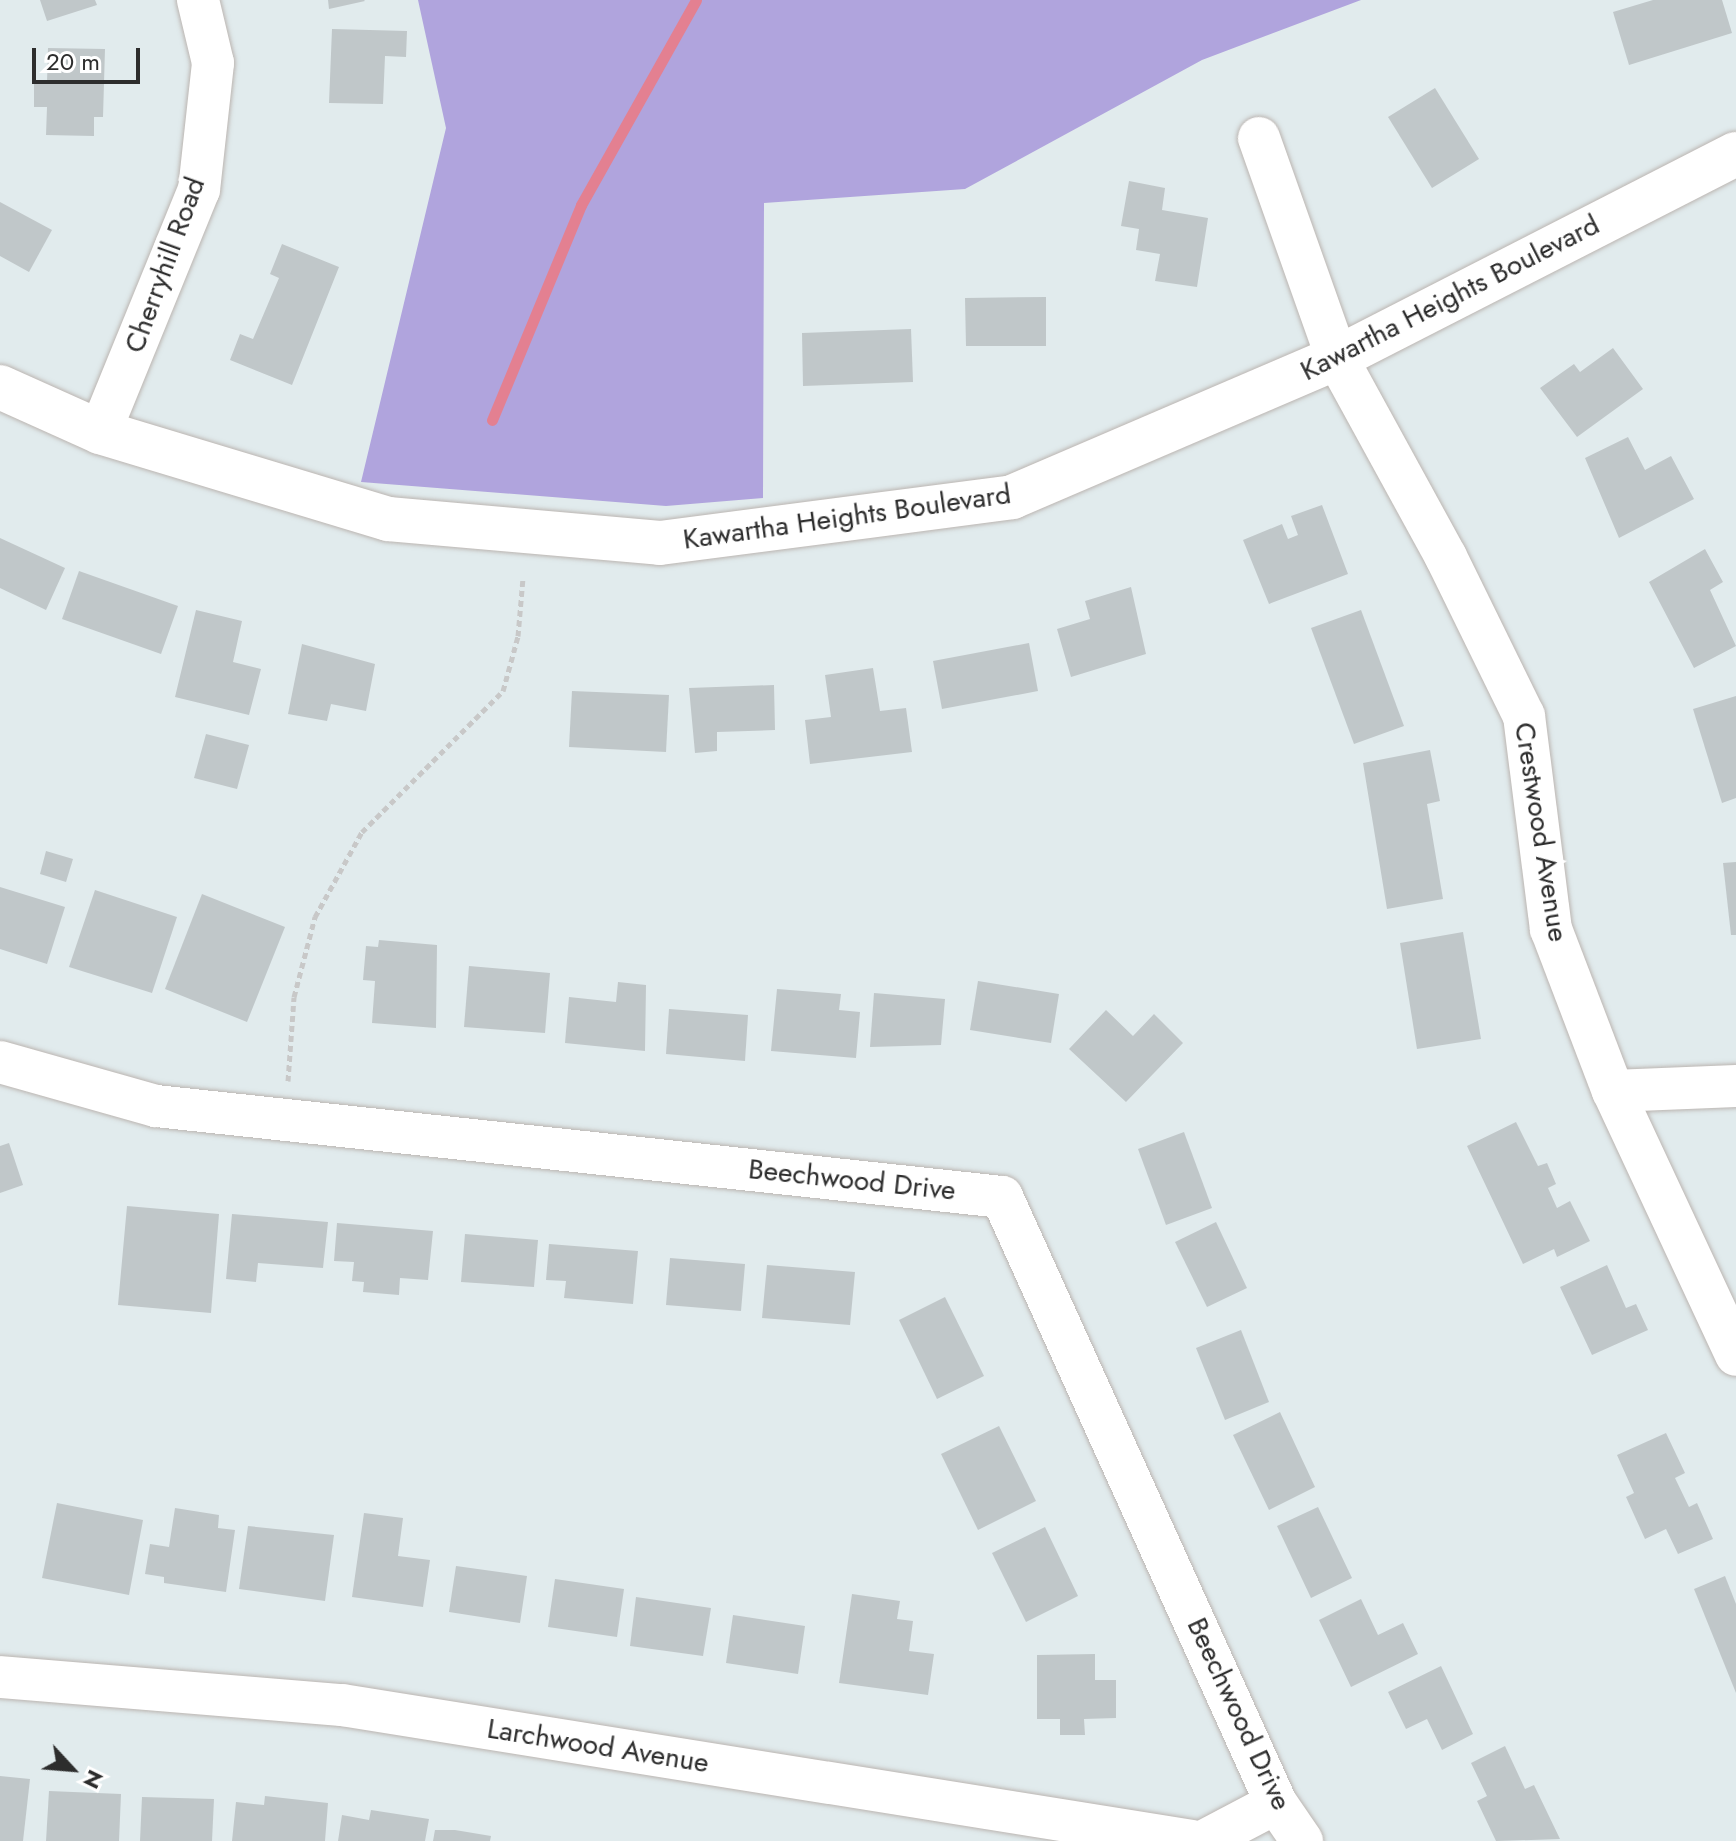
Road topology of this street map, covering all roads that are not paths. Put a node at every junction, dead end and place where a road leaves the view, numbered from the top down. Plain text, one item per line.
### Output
1 (198, 0) edge
2 (1259, 138) dead end
3 (1736, 154) edge
4 (1337, 358) junction
5 (0, 387) edge
6 (100, 432) junction
7 (0, 1062) edge
8 (1736, 1086) edge
9 (1613, 1091) junction
10 (1736, 1355) edge
11 (0, 1677) edge
12 (1276, 1803) junction
13 (1192, 1841) edge
14 (1204, 1841) edge
15 (1302, 1841) edge

1 - 6 street, Cherryhill Road
2 - 4 street, Crestwood Avenue
3 - 4 street, Kawartha Heights Boulevard
4 - 6 street, Kawartha Heights Boulevard
4 - 9 street, Crestwood Avenue
5 - 6 street, Kawartha Heights Boulevard
7 - 12 street, Beechwood Drive
8 - 9 street
9 - 10 street, Crestwood Avenue
11 - 13 street, Larchwood Avenue
12 - 14 street
12 - 15 street, Beechwood Drive

